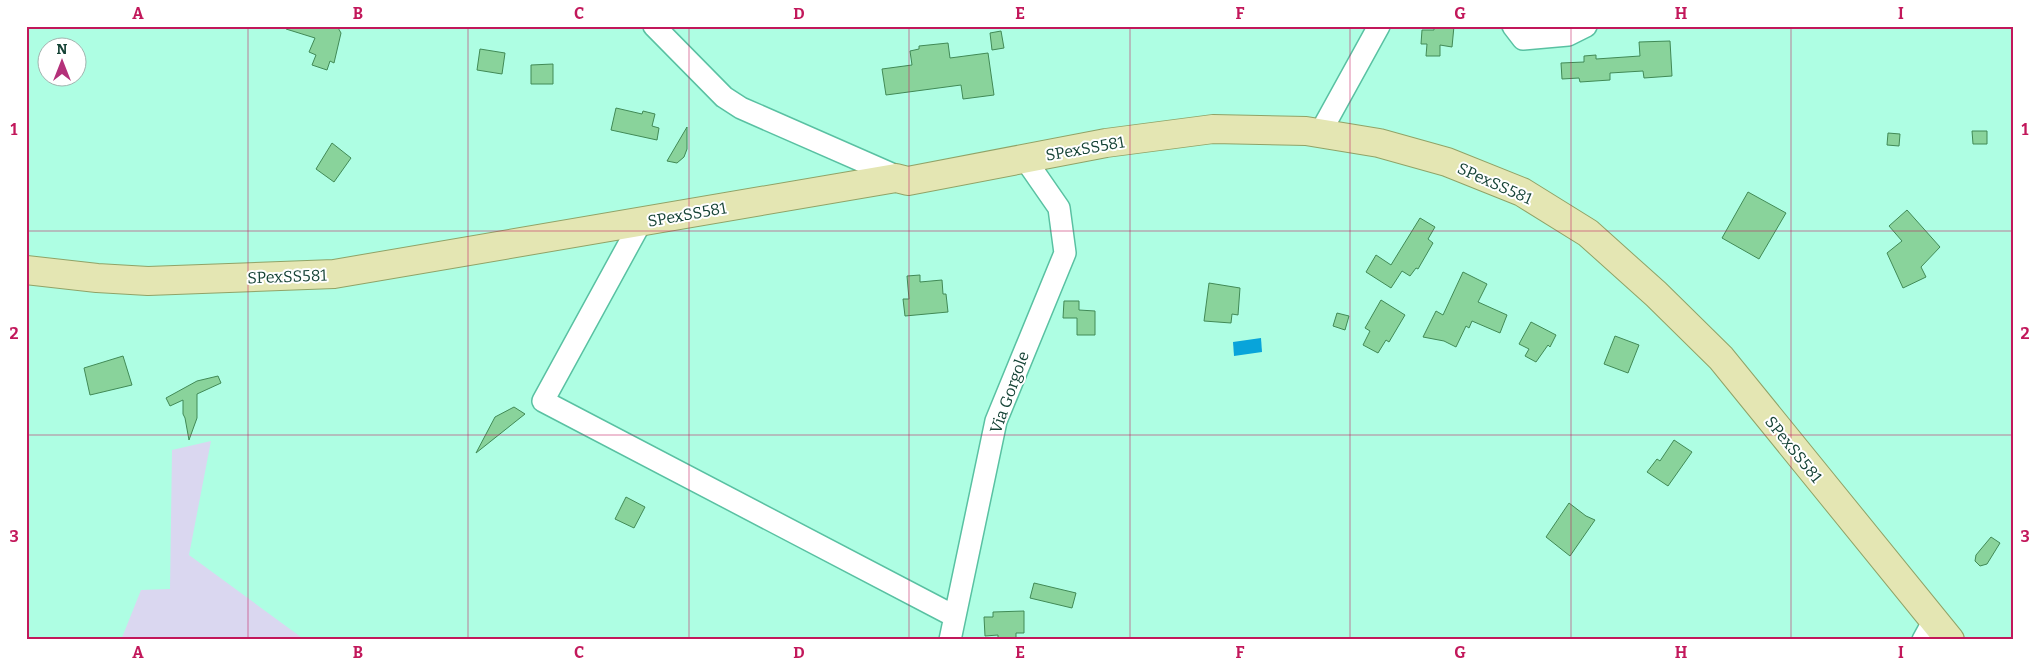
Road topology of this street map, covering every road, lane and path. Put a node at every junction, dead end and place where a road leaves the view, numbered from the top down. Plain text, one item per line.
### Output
1 (654, 26) edge
2 (1380, 26) edge
3 (1513, 26) edge
4 (1586, 26) edge
5 (1320, 133) junction
6 (1025, 159) junction
7 (908, 181) junction
8 (641, 222) junction
9 (26, 270) edge
10 (954, 616) junction
11 (1935, 633) edge
12 (950, 640) edge

1 - 7 street
2 - 5 street
3 - 4 street
5 - 6 main road, SPexSS581
5 - 11 main road, SPexSS581
6 - 7 main road, SPexSS581
6 - 10 street, Via Gorgole
7 - 8 main road, SPexSS581
8 - 9 main road, SPexSS581
8 - 10 street
10 - 12 street, Via Gorgole

